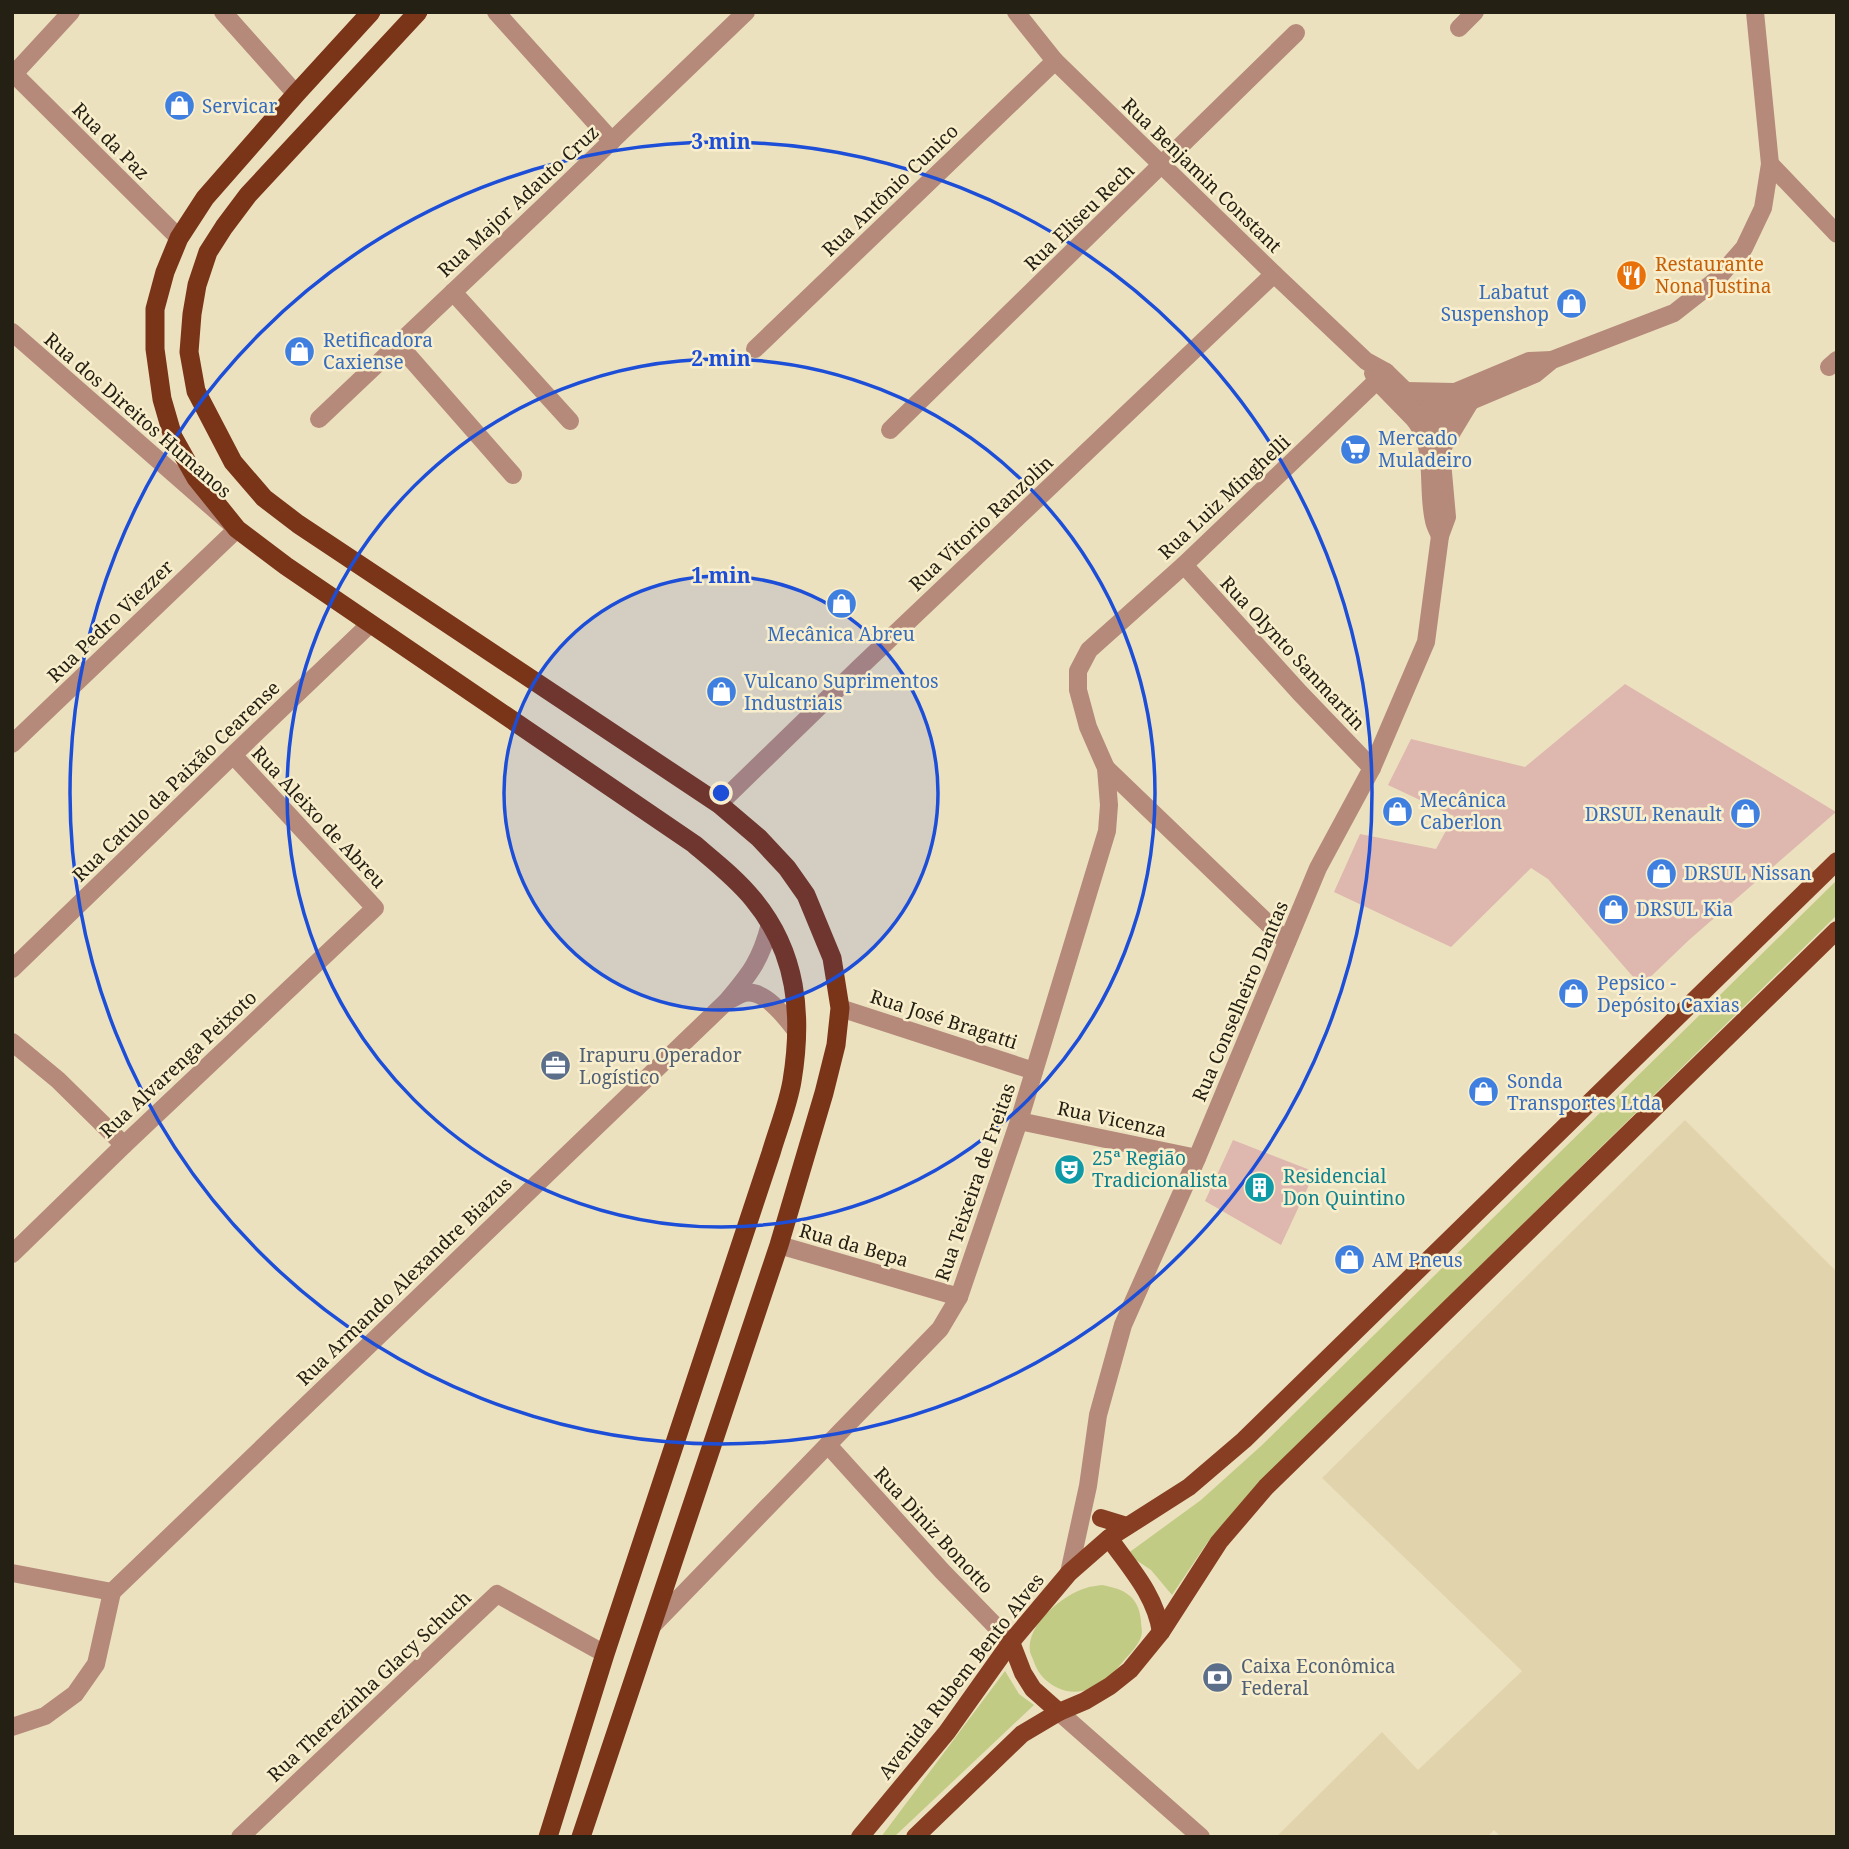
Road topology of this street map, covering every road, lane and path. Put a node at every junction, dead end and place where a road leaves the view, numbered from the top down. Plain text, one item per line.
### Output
1 (71, 12) edge
2 (223, 12) edge
3 (371, 12) edge
4 (418, 12) edge
5 (496, 12) edge
6 (746, 12) edge
7 (1016, 12) edge
8 (1475, 12) edge
9 (1755, 12) edge
10 (1459, 28) dead end
11 (1296, 33) dead end
12 (1055, 61) junction
13 (13, 75) edge
14 (296, 94) junction
15 (612, 141) junction
16 (1770, 164) junction
17 (1162, 165) junction
18 (1837, 234) edge
19 (179, 238) junction
20 (1274, 274) junction
21 (453, 292) junction
22 (12, 332) edge
23 (398, 344) junction
24 (755, 349) dead end
25 (1382, 376) junction
26 (1406, 391) junction
27 (1463, 397) junction
28 (319, 419) dead end
29 (570, 421) dead end
30 (1424, 421) junction
31 (890, 430) dead end
32 (1441, 450) junction
33 (513, 475) dead end
34 (237, 529) junction
35 (1440, 536) junction
36 (1184, 565) junction
37 (370, 624) junction
38 (1089, 650) joint
39 (12, 744) edge
40 (233, 755) junction
41 (1106, 768) junction
42 (1372, 768) junction
43 (719, 804) junction
44 (1837, 861) edge
45 (375, 908) joint
46 (770, 924) junction
47 (1837, 930) edge
48 (1287, 942) junction
49 (12, 969) edge
50 (726, 1002) junction
51 (840, 1008) junction
52 (797, 1032) junction
53 (12, 1042) edge
54 (1034, 1071) junction
55 (1019, 1121) junction
56 (124, 1145) junction
57 (1197, 1158) junction
58 (779, 1245) junction
59 (12, 1254) edge
60 (959, 1297) junction
61 (828, 1445) junction
62 (1088, 1486) junction
63 (1101, 1518) junction
64 (1127, 1526) junction
65 (1109, 1538) junction
66 (12, 1573) edge
67 (1069, 1573) junction
68 (112, 1592) junction
69 (653, 1625) junction
70 (1161, 1632) junction
71 (1011, 1642) junction
72 (605, 1654) junction
73 (1059, 1712) junction
74 (12, 1727) edge
75 (240, 1837) edge
76 (548, 1837) edge
77 (581, 1837) edge
78 (860, 1837) edge
79 (915, 1837) edge
80 (1201, 1837) edge

1 - 13 street
2 - 14 street
3 - 14 highway
4 - 43 highway
5 - 15 street
6 - 15 street, Rua Major Adauto Cruz
7 - 12 street, Rua Benjamin Constant
8 - 10 street
9 - 16 street
11 - 17 street, Rua Eliseu Rech
12 - 17 street, Rua Benjamin Constant
12 - 24 street, Rua Antônio Cunico
13 - 19 street, Rua da Paz
14 - 19 highway
15 - 21 street, Rua Major Adauto Cruz
16 - 18 street
16 - 27 street
17 - 20 street, Rua Benjamin Constant
17 - 31 street, Rua Eliseu Rech
19 - 34 highway
20 - 25 street, Rua Benjamin Constant
20 - 43 street, Rua Vitorio Ranzolin
21 - 23 street, Rua Major Adauto Cruz
21 - 29 street
22 - 34 street, Rua dos Direitos Humanos
23 - 28 street, Rua Major Adauto Cruz
23 - 33 street
25 - 26 street, Rua Benjamin Constant
25 - 30 street, Rua Benjamin Constant
25 - 36 street, Rua Luiz Minghelli
26 - 27 street
26 - 30 street, Rua Benjamin Constant
27 - 30 street
27 - 32 street
30 - 32 street, Rua Conselheiro Dantas
30 - 35 street, Rua Conselheiro Dantas
32 - 35 street, Rua Conselheiro Dantas
34 - 37 highway
34 - 39 street, Rua Pedro Viezzer
35 - 42 street, Rua Conselheiro Dantas
36 - 38 street, Rua Luiz Minghelli
36 - 42 street, Rua Olynto Sanmartin
37 - 40 street, Rua Catulo da Paixão Cearense
37 - 46 highway
38 - 41 street, Rua Teixeira de Freitas
40 - 45 street, Rua Aleixo de Abreu
40 - 49 street, Rua Catulo da Paixão Cearense
41 - 48 street
41 - 54 street, Rua Teixeira de Freitas
42 - 48 street, Rua Conselheiro Dantas
43 - 51 highway
44 - 64 main road, Avenida Rubem Bento Alves
45 - 56 street, Rua Alvarenga Peixoto
46 - 50 street, Rua Armando Alexandre Biazus
46 - 52 highway
47 - 70 main road
48 - 57 street, Rua Conselheiro Dantas
50 - 52 street
50 - 68 street, Rua Armando Alexandre Biazus
51 - 54 street, Rua José Bragatti
51 - 58 highway
52 - 72 highway
53 - 56 street
54 - 55 street, Rua Teixeira de Freitas
55 - 57 street, Rua Vicenza
55 - 60 street, Rua Teixeira de Freitas
56 - 59 street, Rua Alvarenga Peixoto
57 - 62 street, Rua Conselheiro Dantas
58 - 60 street, Rua da Bepa
58 - 69 highway
60 - 61 street, Rua Teixeira de Freitas
61 - 69 street, Rua Teixeira de Freitas
61 - 71 street, Rua Diniz Bonotto
62 - 63 street
62 - 67 street, Rua Conselheiro Dantas
63 - 64 main road
63 - 65 street
64 - 65 main road, Avenida Rubem Bento Alves
65 - 67 main road, Avenida Rubem Bento Alves
65 - 70 main road
66 - 68 street
67 - 71 main road, Avenida Rubem Bento Alves
68 - 74 street
69 - 77 highway
70 - 73 main road
71 - 73 main road
71 - 78 main road, Avenida Rubem Bento Alves
72 - 75 street, Rua Therezinha Glacy Schuch
72 - 76 highway
73 - 79 main road
73 - 80 street

